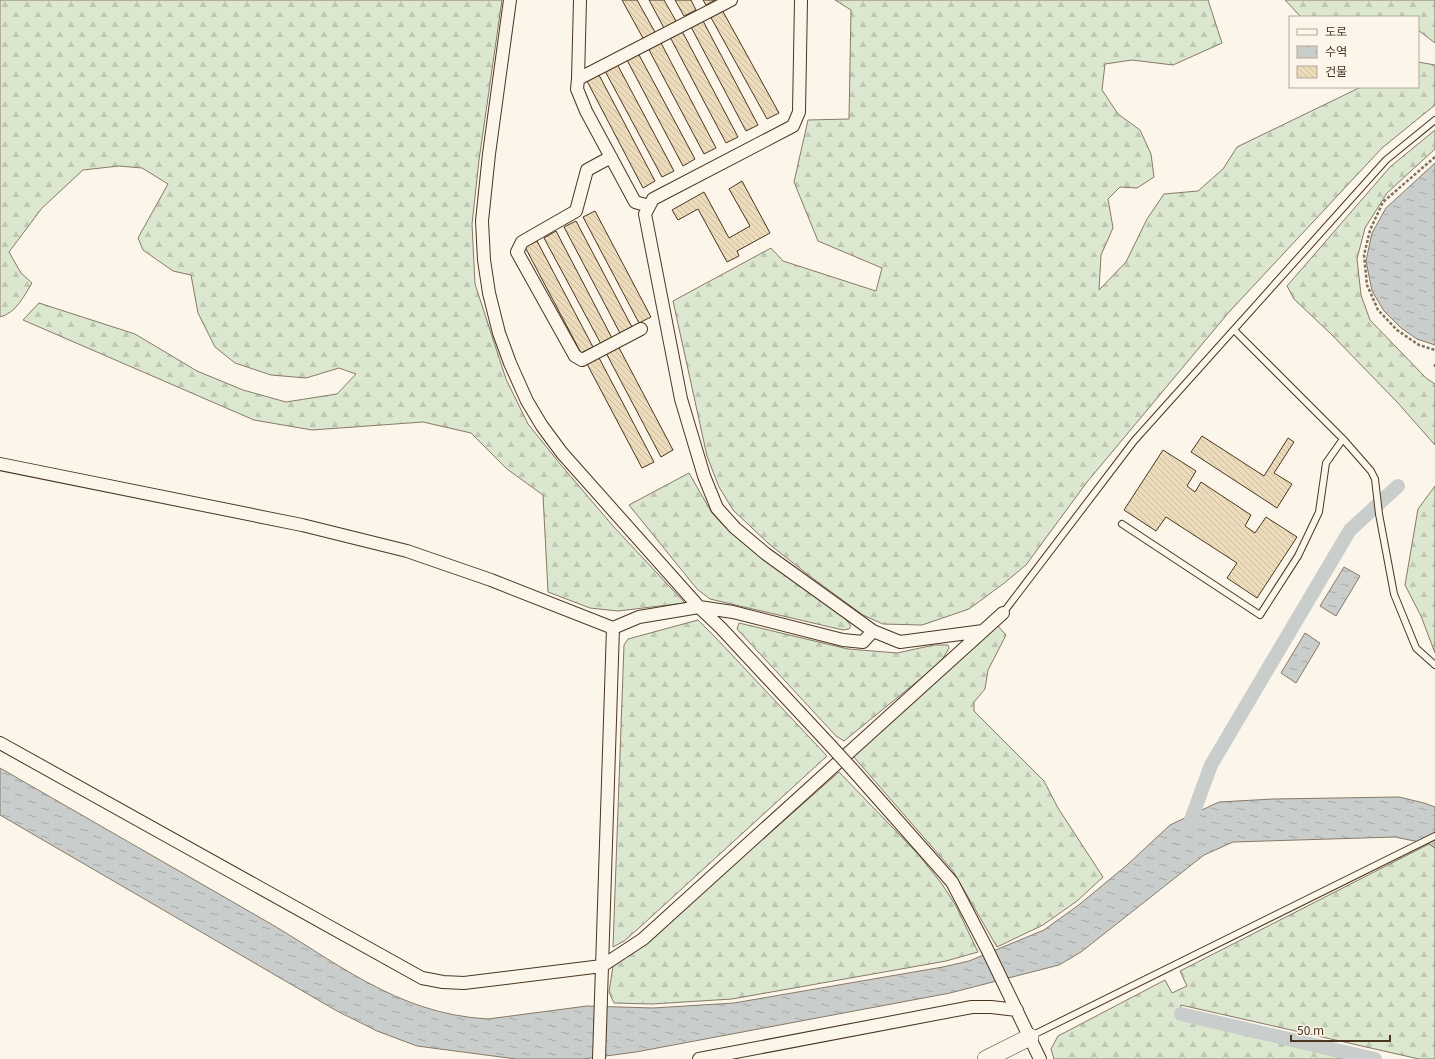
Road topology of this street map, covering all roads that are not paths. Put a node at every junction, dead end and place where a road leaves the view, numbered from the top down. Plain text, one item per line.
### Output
1 (510, 0) edge
2 (580, 0) edge
3 (731, 0) edge
4 (801, 0) edge
5 (578, 79) junction
6 (1435, 120) edge
7 (611, 157) junction
8 (650, 206) junction
9 (641, 329) dead end
10 (1234, 330) junction
11 (1343, 439) junction
12 (0, 464) edge
13 (1122, 524) dead end
14 (699, 607) junction
15 (1003, 613) joint
16 (613, 628) junction
17 (873, 631) junction
18 (984, 631) junction
19 (1435, 666) edge
20 (0, 743) edge
21 (1435, 836) edge
22 (602, 966) junction
23 (1017, 1010) junction
24 (1030, 1037) junction
25 (599, 1057) edge
26 (699, 1059) edge
27 (986, 1059) edge
28 (1040, 1059) edge

1 - 14 street
2 - 5 street
3 - 5 street
4 - 8 street
5 - 7 street
6 - 10 lane
7 - 8 street
7 - 9 street
8 - 17 street
10 - 11 lane
10 - 15 lane
11 - 13 lane
11 - 19 lane
12 - 16 street
14 - 16 street
14 - 17 street
14 - 23 street, bridge
15 - 18 street
16 - 22 street
17 - 18 street
18 - 22 street
20 - 22 street
21 - 24 lane
22 - 25 street
23 - 24 street
23 - 26 street
24 - 27 street
24 - 28 street

